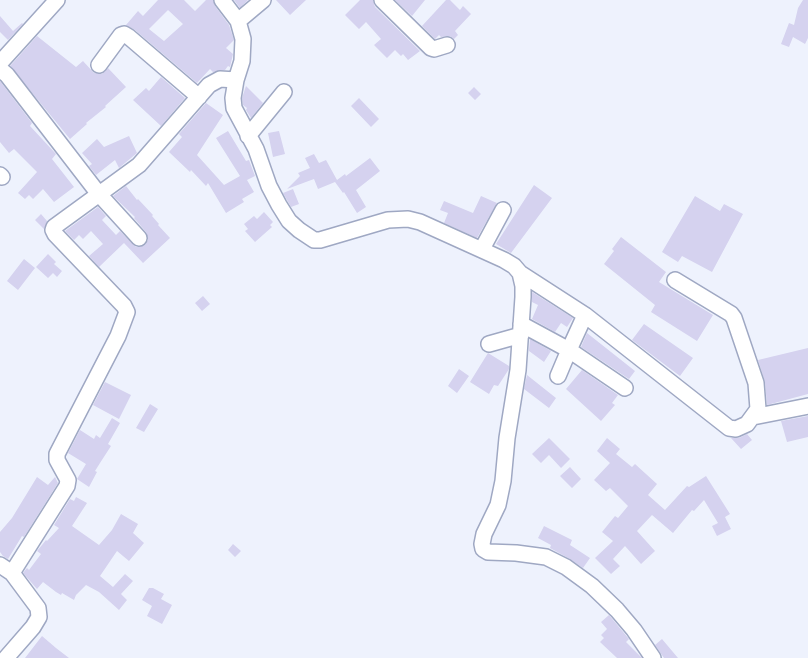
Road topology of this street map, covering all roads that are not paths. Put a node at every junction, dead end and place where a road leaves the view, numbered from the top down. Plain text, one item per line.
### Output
1 (57, 0) edge
2 (222, 0) edge
3 (263, 0) edge
4 (382, 0) edge
5 (238, 21) junction
6 (447, 45) dead end
7 (0, 63) edge
8 (99, 65) dead end
9 (0, 69) edge
10 (236, 80) junction
11 (284, 92) dead end
12 (199, 97) junction
13 (248, 136) junction
14 (98, 193) junction
15 (503, 210) dead end
16 (139, 238) dead end
17 (482, 249) junction
18 (520, 273) junction
19 (675, 280) dead end
20 (585, 315) junction
21 (521, 330) junction
22 (489, 344) dead end
23 (569, 350) junction
24 (558, 376) dead end
25 (625, 388) dead end
26 (808, 406) edge
27 (753, 417) junction
28 (6, 569) edge
29 (8, 657) edge
30 (653, 658) edge

1 - 7 street
2 - 5 street
3 - 5 street
4 - 6 street
5 - 10 street
8 - 12 street
9 - 14 street
10 - 12 street
10 - 13 street
11 - 13 street
12 - 14 street
13 - 17 street
14 - 16 street
14 - 28 street
15 - 17 street
17 - 18 street
18 - 20 street
18 - 21 street
19 - 27 street
20 - 23 street
20 - 27 street
21 - 22 street
21 - 23 street
21 - 30 street
23 - 24 street
23 - 25 street
26 - 27 street
28 - 29 street

